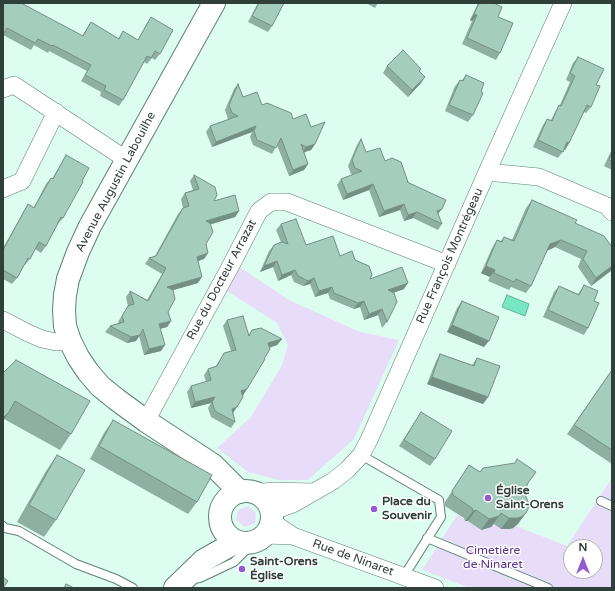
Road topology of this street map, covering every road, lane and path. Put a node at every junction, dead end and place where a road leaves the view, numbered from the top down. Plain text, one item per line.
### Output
1 (214, 3) edge
2 (564, 3) edge
3 (3, 89) edge
4 (56, 112) junction
5 (127, 160) junction
6 (487, 172) junction
7 (3, 189) edge
8 (612, 212) edge
9 (447, 264) junction
10 (3, 320) edge
11 (70, 341) junction
12 (146, 421) junction
13 (360, 455) junction
14 (316, 492) junction
15 (235, 502) junction
16 (601, 502) dead end
17 (612, 506) edge
18 (269, 523) junction
19 (3, 526) edge
20 (428, 538) junction
21 (241, 542) junction
22 (204, 560) junction
23 (404, 576) junction
24 (179, 584) edge
25 (134, 588) edge
26 (435, 588) edge
27 (548, 588) edge

1 - 5 street, Avenue Augustin Labouilhe
2 - 6 street, Rue François Montrégeau
3 - 4 street
4 - 5 street
4 - 7 street
5 - 11 street, Avenue Augustin Labouilhe
6 - 8 street
6 - 9 street, Rue François Montrégeau
9 - 12 street, Rue du Docteur Arrazat
9 - 13 street, Rue François Montrégeau
10 - 11 street
11 - 12 street, Avenue Augustin Labouilhe
12 - 15 street, Avenue Augustin Labouilhe
13 - 14 street, Rue François Montrégeau
13 - 20 lane
14 - 15 street
14 - 18 street, Rue François Montrégeau
15 - 18 street
15 - 21 street
15 - 22 street
16 - 17 lane
18 - 21 street
18 - 23 street, Rue de Ninaret
19 - 25 lane
20 - 23 lane
20 - 27 lane
21 - 22 street
21 - 24 lane
22 - 24 street
23 - 26 street, Rue de Ninaret

